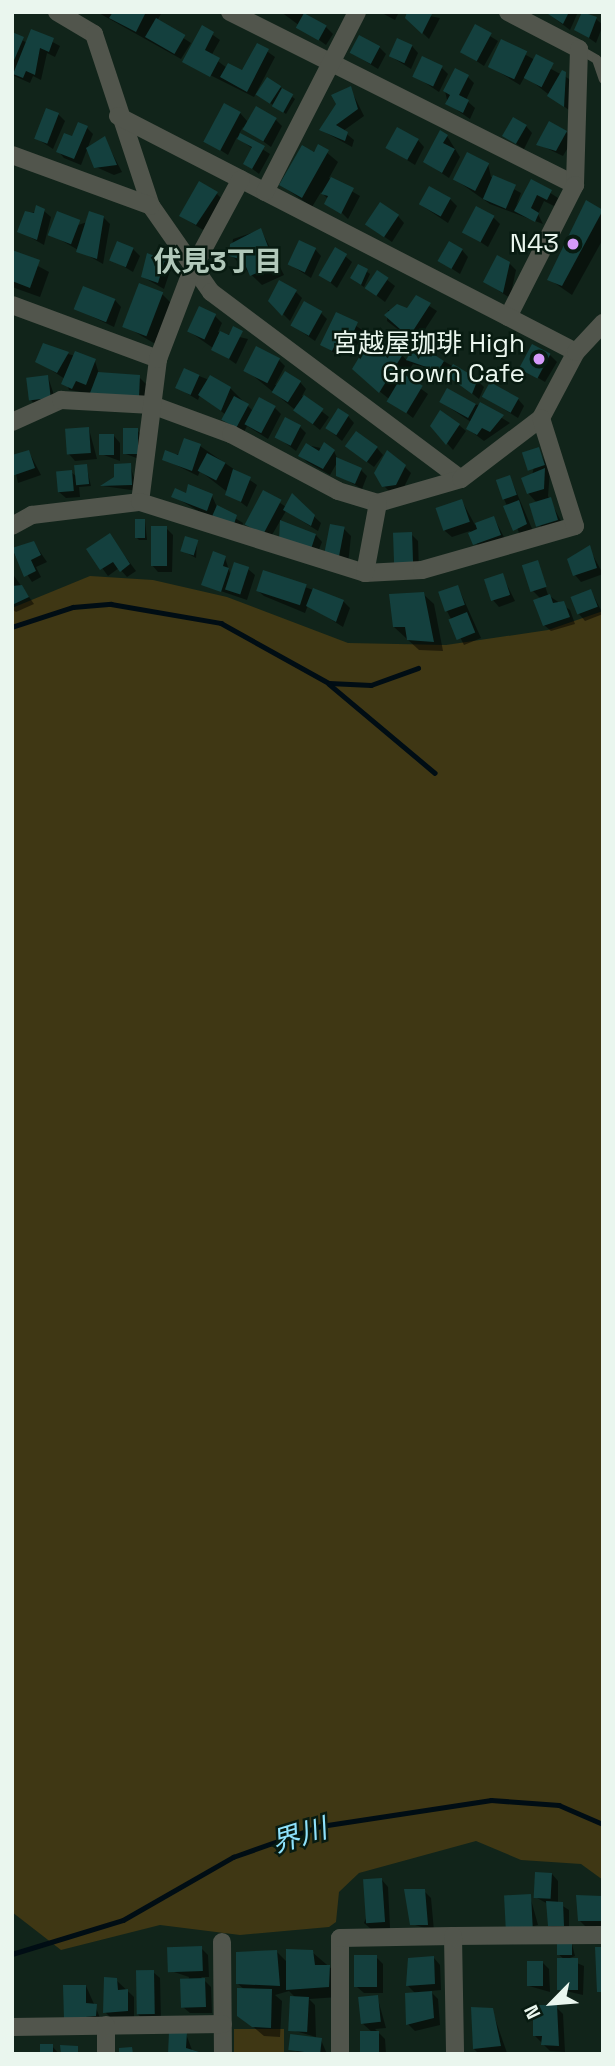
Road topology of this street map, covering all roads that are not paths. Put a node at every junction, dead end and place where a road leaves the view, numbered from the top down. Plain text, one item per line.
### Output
1 (57, 12) edge
2 (230, 12) edge
3 (357, 12) edge
4 (508, 12) edge
5 (579, 49) junction
6 (331, 64) junction
7 (603, 79) edge
8 (118, 116) junction
9 (12, 155) edge
10 (241, 179) junction
11 (575, 185) junction
12 (265, 192) junction
13 (151, 206) junction
14 (192, 270) junction
15 (12, 305) edge
16 (508, 317) junction
17 (603, 323) edge
18 (576, 352) junction
19 (158, 359) junction
20 (152, 405) junction
21 (541, 418) junction
22 (12, 422) edge
23 (461, 479) junction
24 (139, 502) junction
25 (378, 503) junction
26 (12, 526) edge
27 (365, 573) junction
28 (603, 1935) edge
29 (453, 1936) junction
30 (222, 1942) dead end
31 (223, 2024) junction
32 (106, 2025) junction
33 (12, 2027) edge
34 (106, 2054) edge
35 (223, 2054) edge
36 (340, 2054) edge
37 (455, 2054) edge

1 - 8 street
2 - 6 street
3 - 6 street
4 - 5 street
5 - 7 lane
5 - 11 street
6 - 11 street
6 - 12 street
8 - 10 street
8 - 13 street
9 - 13 street
10 - 12 street
10 - 14 street
11 - 16 street
12 - 16 street
13 - 14 street
14 - 19 street
14 - 23 street
15 - 19 street
16 - 18 street
17 - 18 street
18 - 21 street
19 - 20 street
20 - 22 street
20 - 24 street
20 - 25 street
21 - 23 street
21 - 27 street
23 - 25 street
24 - 26 street
24 - 27 street
25 - 27 street
28 - 29 street
29 - 36 street
29 - 37 street
30 - 31 street
31 - 32 street
31 - 35 street
32 - 33 street
32 - 34 street

